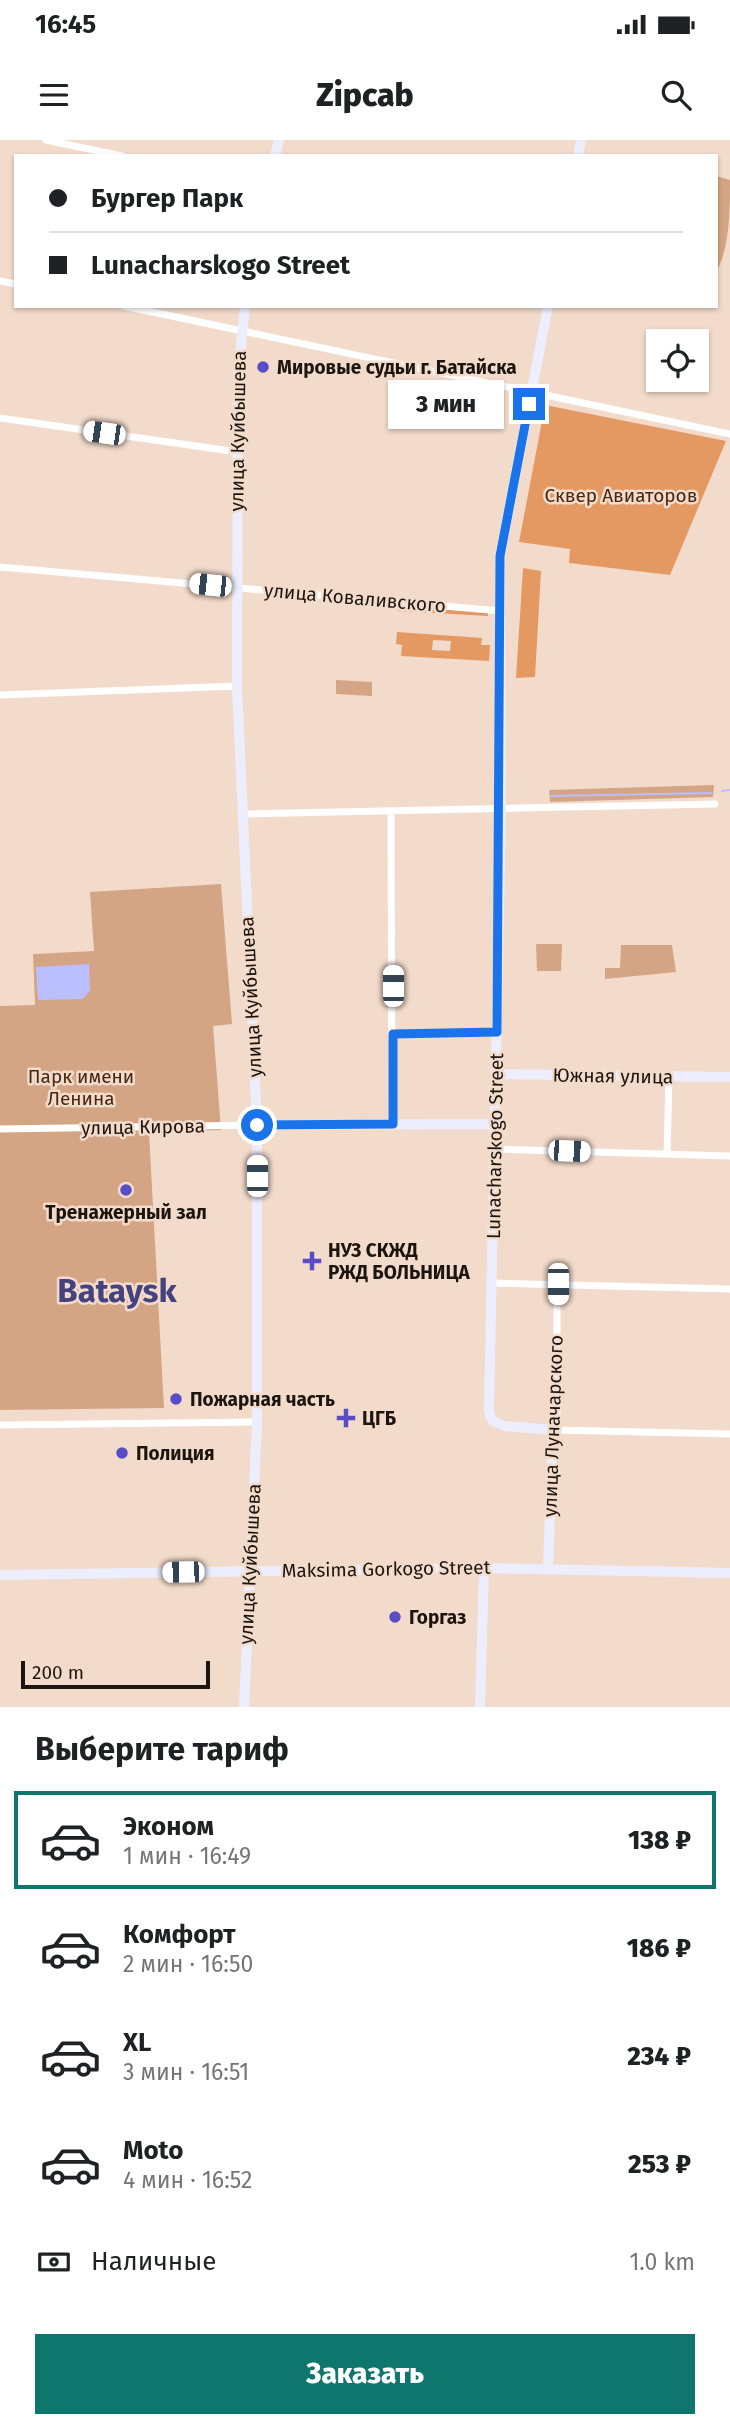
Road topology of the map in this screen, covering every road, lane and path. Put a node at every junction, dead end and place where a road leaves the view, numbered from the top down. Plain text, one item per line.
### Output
1 (46, 140) edge
2 (112, 154) edge
3 (134, 308) edge
4 (245, 308) edge
5 (548, 308) edge
6 (241, 330) junction
7 (532, 391) junction
8 (0, 418) edge
9 (730, 434) edge
10 (238, 452) junction
11 (0, 567) edge
12 (237, 588) junction
13 (501, 611) junction
14 (237, 686) junction
15 (0, 695) edge
16 (715, 804) dead end
17 (501, 810) junction
18 (391, 812) junction
19 (242, 814) junction
20 (497, 1032) junction
21 (393, 1034) junction
22 (496, 1074) junction
23 (669, 1076) junction
24 (730, 1077) edge
25 (393, 1124) junction
26 (496, 1124) junction
27 (257, 1125) junction
28 (0, 1129) edge
29 (495, 1149) junction
30 (667, 1154) junction
31 (730, 1156) edge
32 (492, 1283) junction
33 (558, 1284) junction
34 (730, 1289) edge
35 (257, 1422) junction
36 (0, 1425) edge
37 (553, 1430) junction
38 (730, 1434) edge
39 (484, 1568) junction
40 (548, 1568) junction
41 (249, 1570) junction
42 (730, 1573) edge
43 (0, 1575) edge
44 (243, 1707) edge
45 (480, 1707) edge

1 - 2 street
3 - 6 street
4 - 6 main road, улица Куйбышева
5 - 7 main road, Lunacharskogo Street
6 - 7 street
6 - 10 main road, улица Куйбышева
7 - 9 street
7 - 13 main road, Lunacharskogo Street
8 - 10 street
10 - 12 main road, улица Куйбышева
11 - 12 street, улица Коваливского
12 - 13 street, улица Коваливского
12 - 14 main road, улица Куйбышева
13 - 17 main road, Lunacharskogo Street
14 - 15 street
14 - 19 main road, улица Куйбышева
16 - 17 street
17 - 18 street
17 - 20 main road, Lunacharskogo Street
18 - 19 street
18 - 21 street
19 - 27 main road, улица Куйбышева
20 - 21 street
20 - 22 main road, Lunacharskogo Street
21 - 25 street
22 - 23 main road, Южная улица
22 - 26 main road, Lunacharskogo Street
23 - 24 main road, Южная улица
23 - 30 street
25 - 26 main road, улица Кирова
25 - 27 main road, улица Кирова
26 - 29 main road, Lunacharskogo Street
27 - 28 street, улица Кирова
27 - 35 main road, улица Куйбышева
29 - 30 street
29 - 32 main road, Lunacharskogo Street
30 - 31 street
32 - 33 street
32 - 37 main road, Lunacharskogo Street
33 - 34 street
33 - 37 street, улица Луначарского
35 - 36 street
35 - 41 main road, улица Куйбышева
37 - 38 street
37 - 40 main road, улица Луначарского
39 - 40 main road, Maksima Gorkogo Street
39 - 41 main road, Maksima Gorkogo Street
39 - 45 main road
40 - 42 main road, Maksima Gorkogo Street
41 - 43 main road, Maksima Gorkogo Street
41 - 44 main road, улица Куйбышева

